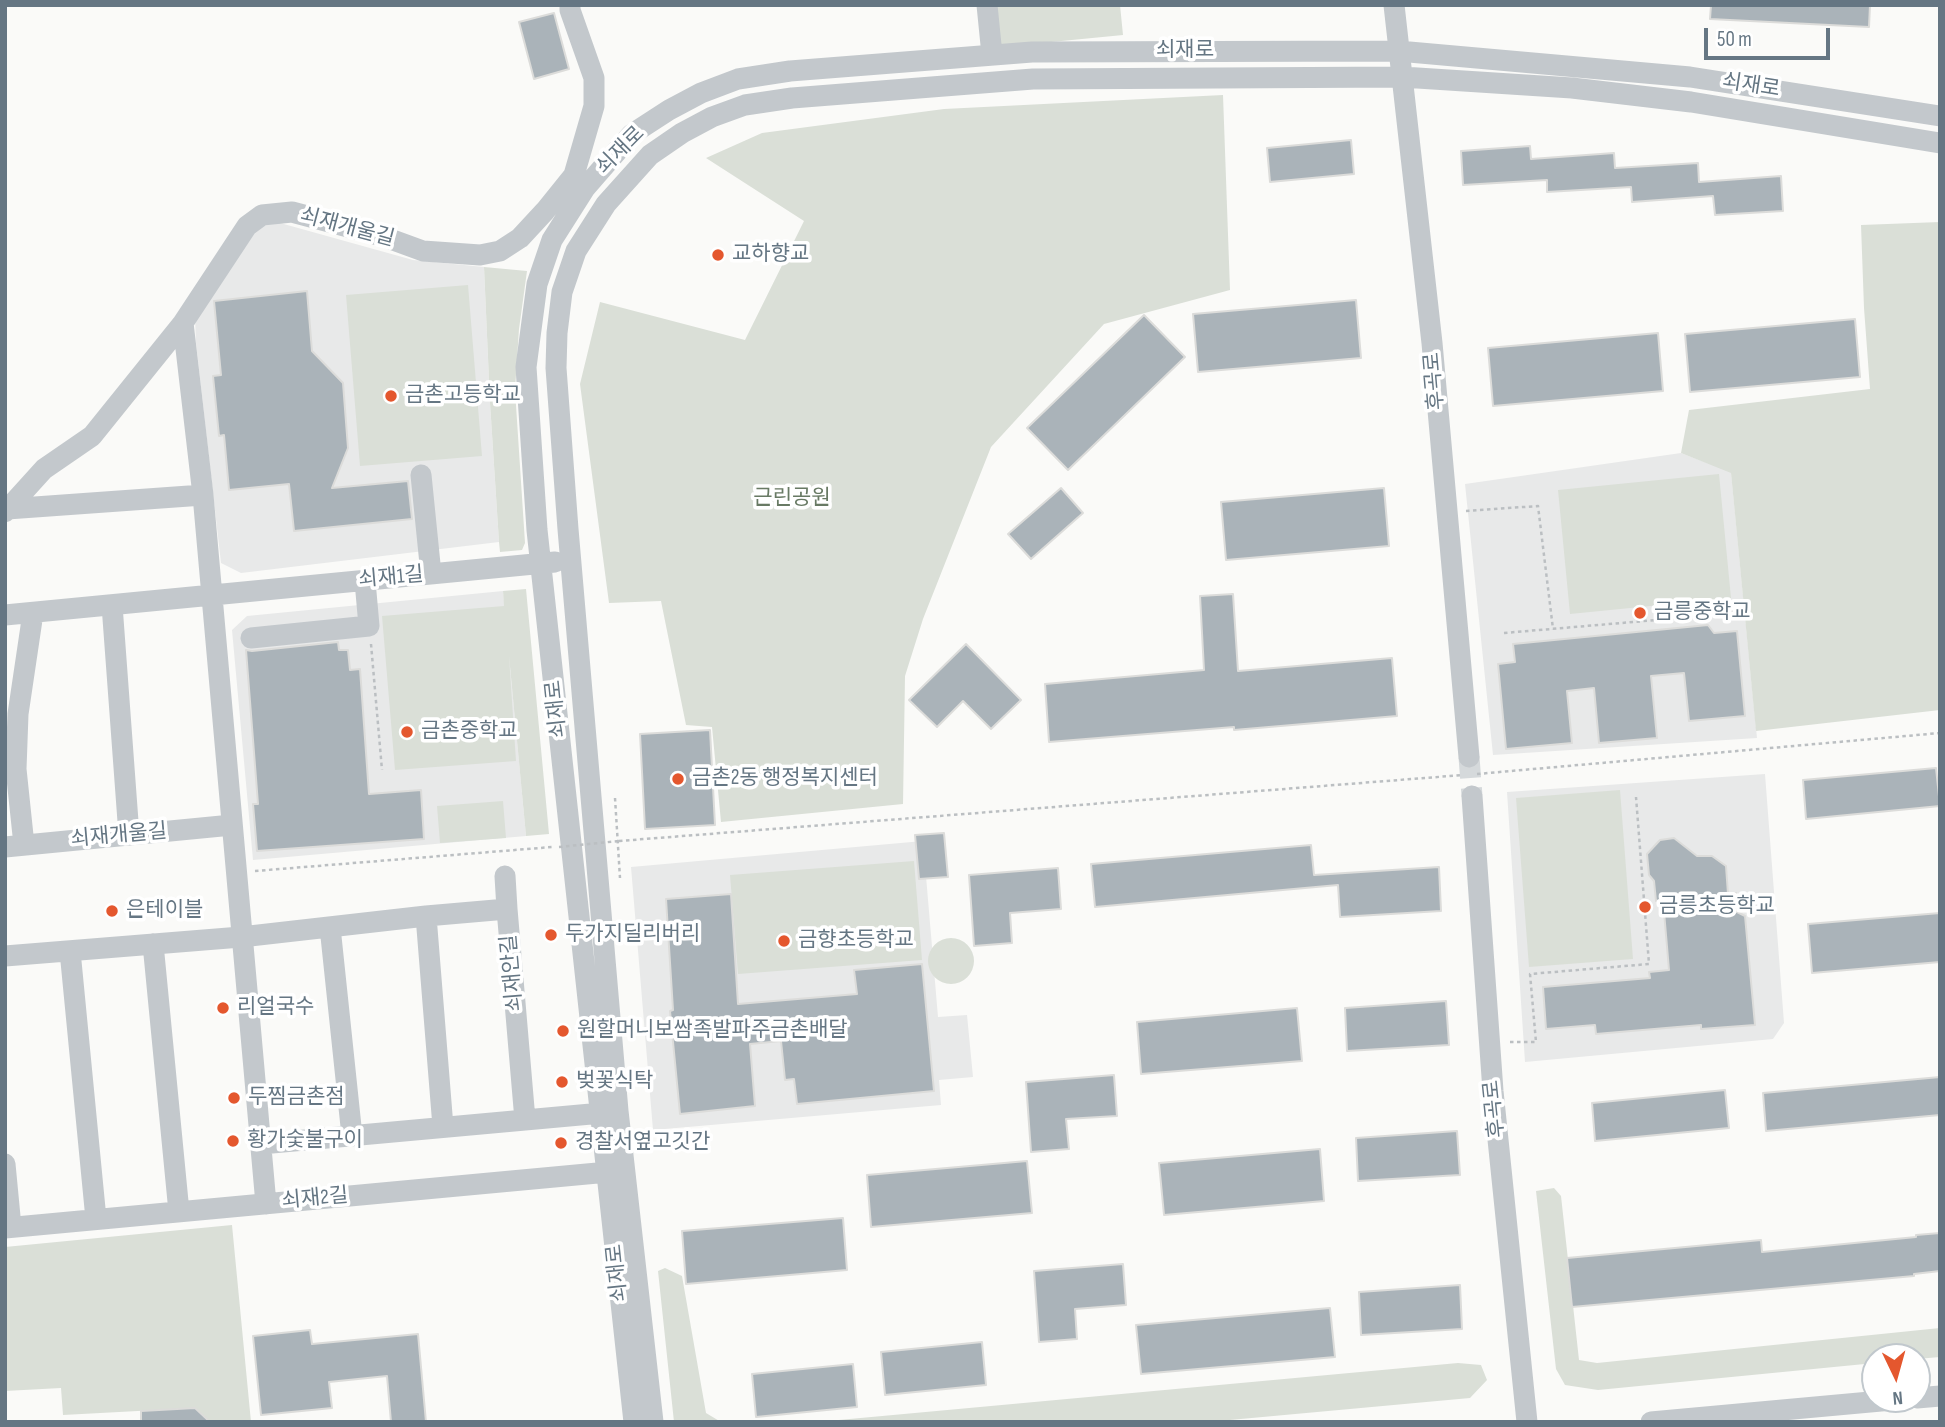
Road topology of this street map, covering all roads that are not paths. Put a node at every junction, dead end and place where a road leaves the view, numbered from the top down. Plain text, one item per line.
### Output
1 (570, 5) edge
2 (987, 5) edge
3 (1394, 5) edge
4 (1398, 51) junction
5 (992, 55) junction
6 (1402, 77) junction
7 (1940, 116) edge
8 (1940, 143) edge
9 (183, 323) junction
10 (421, 475) dead end
11 (203, 495) junction
12 (6, 511) edge
13 (571, 561) junction
14 (541, 564) junction
15 (431, 574) junction
16 (365, 581) junction
17 (212, 595) junction
18 (112, 605) junction
19 (33, 613) junction
20 (5, 615) edge
21 (251, 638) dead end
22 (1469, 757) tunnel mouth
23 (1472, 796) tunnel mouth
24 (232, 825) junction
25 (130, 835) junction
26 (14, 846) edge
27 (505, 876) dead end
28 (507, 909) junction
29 (426, 916) junction
30 (330, 927) junction
31 (242, 937) junction
32 (153, 944) junction
33 (70, 951) junction
34 (5, 956) edge
35 (609, 1112) junction
36 (525, 1119) junction
37 (443, 1127) junction
38 (352, 1136) junction
39 (261, 1144) junction
40 (5, 1164) edge
41 (616, 1171) junction
42 (266, 1204) junction
43 (179, 1212) junction
44 (96, 1219) junction
45 (8, 1228) edge
46 (1861, 1403) edge
47 (634, 1422) edge
48 (653, 1422) edge
49 (1527, 1422) edge
50 (1651, 1422) edge

1 - 9 street, 쇠재개울길
2 - 5 street
3 - 4 street, 후곡로
4 - 5 street, 쇠재로
4 - 6 street, 후곡로
4 - 7 street, 쇠재로
5 - 14 street, 쇠재로
6 - 8 street, 쇠재로
6 - 13 street, 쇠재로
6 - 22 street, 후곡로
9 - 11 street
9 - 12 street, 쇠재개울길
10 - 15 street
11 - 12 street
11 - 17 street
13 - 14 street, 쇠재1길
13 - 35 street, 쇠재로
14 - 15 street, 쇠재1길
14 - 35 street, 쇠재로
15 - 16 street, 쇠재1길
16 - 17 street, 쇠재1길
16 - 21 street
17 - 18 street, 쇠재1길
17 - 24 street
18 - 19 street, 쇠재1길
18 - 25 street
19 - 20 street, 쇠재1길
19 - 26 street
23 - 49 street, 후곡로
24 - 25 street, 쇠재개울길
24 - 31 street
25 - 26 street, 쇠재개울길
27 - 28 street
28 - 29 street, 쇠재안길
28 - 36 street, 쇠재안길
29 - 30 street, 쇠재안길
29 - 37 street
30 - 31 street, 쇠재안길
30 - 38 street
31 - 32 street, 쇠재안길
31 - 39 street
32 - 33 street, 쇠재안길
32 - 43 street
33 - 34 street, 쇠재안길
33 - 44 street
35 - 36 street
35 - 41 street
36 - 37 street
37 - 38 street
38 - 39 street
39 - 42 street
40 - 45 street
41 - 42 street, 쇠재2길
41 - 47 street, 쇠재로
41 - 48 street
42 - 43 street, 쇠재2길
43 - 44 street, 쇠재2길
44 - 45 street, 쇠재2길
46 - 50 street

